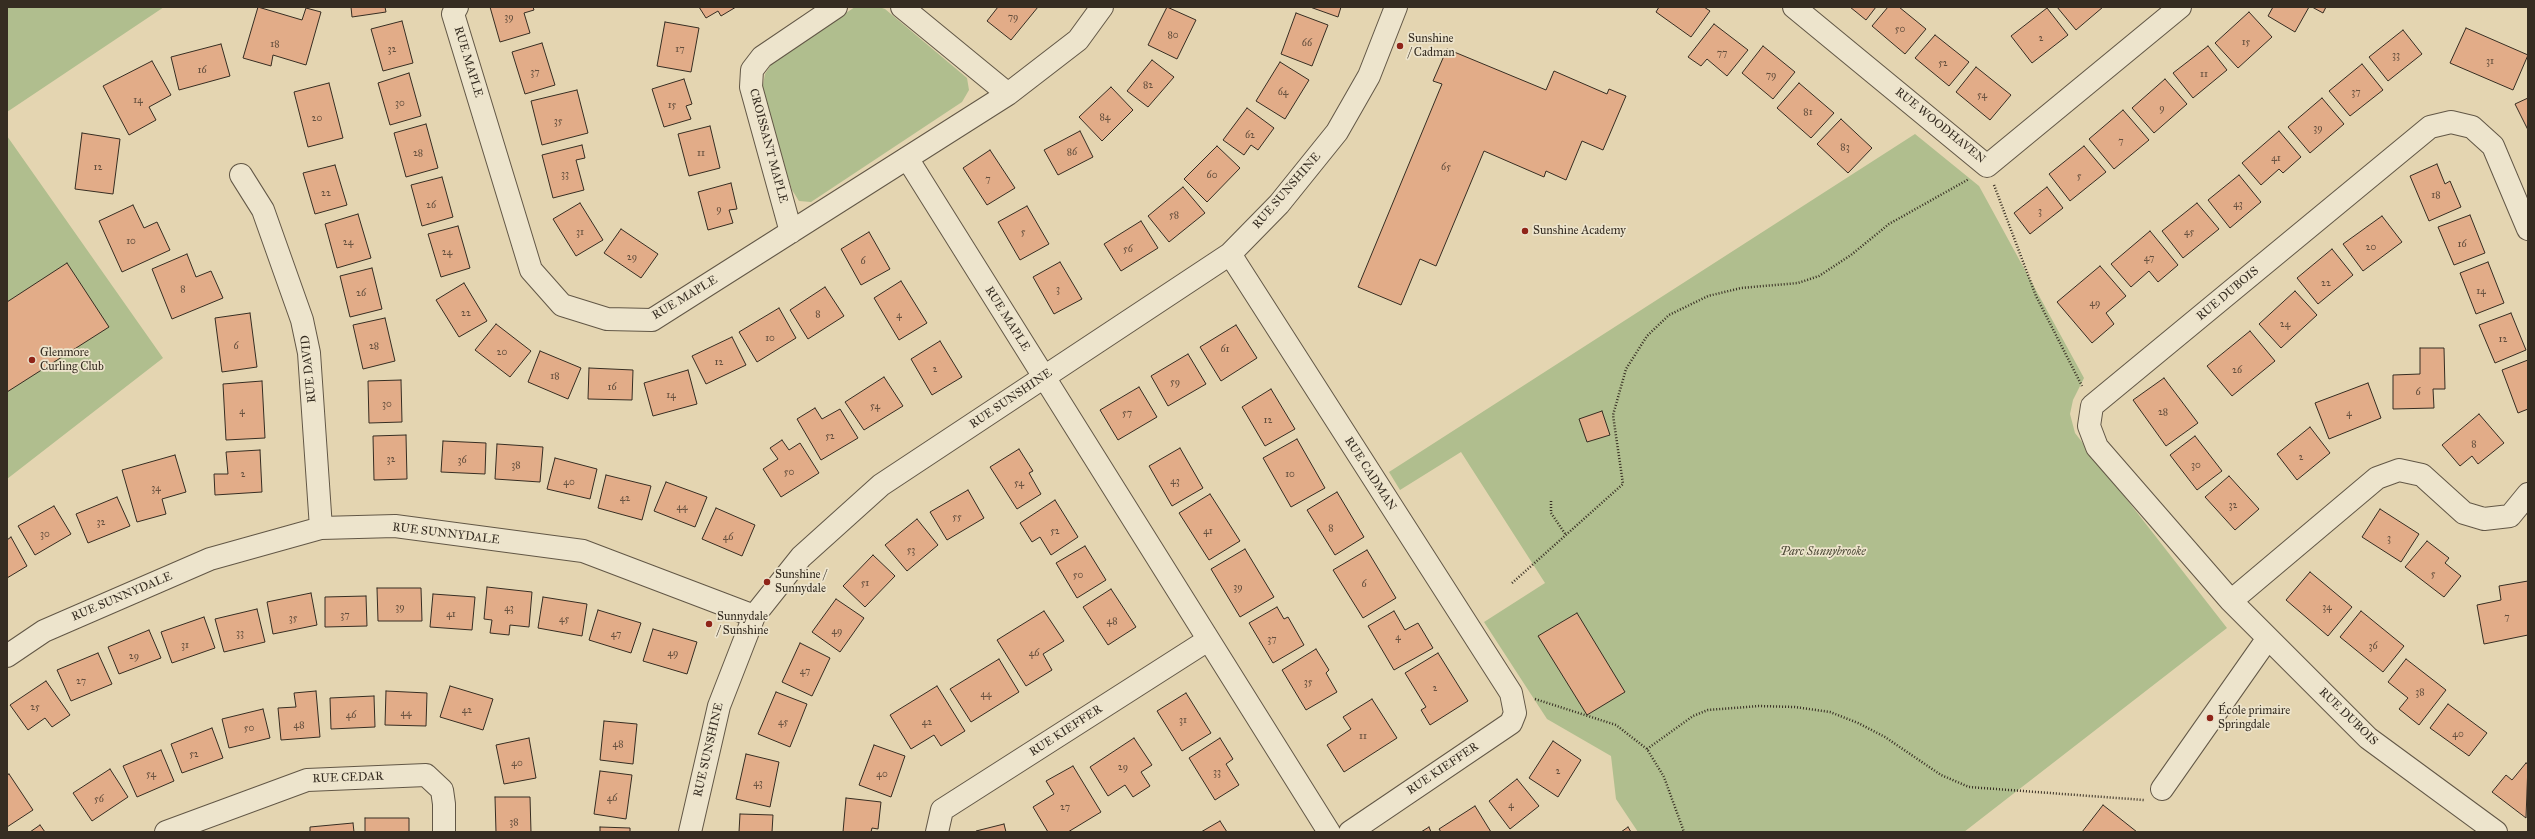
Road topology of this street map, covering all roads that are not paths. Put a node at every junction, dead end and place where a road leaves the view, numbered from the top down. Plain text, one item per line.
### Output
1 (457, 7) edge
2 (836, 7) edge
3 (902, 7) edge
4 (1102, 7) edge
5 (1396, 7) edge
6 (1794, 7) edge
7 (2180, 7) edge
8 (1008, 94) junction
9 (907, 158) junction
10 (241, 175) dead end
11 (2528, 229) edge
12 (791, 232) junction
13 (1230, 254) junction
14 (1044, 377) junction
15 (2528, 494) edge
16 (321, 528) junction
17 (2231, 601) junction
18 (754, 616) junction
19 (2268, 638) junction
20 (1208, 640) junction
21 (7, 656) edge
22 (1511, 693) joint
23 (2155, 795) road end
24 (166, 832) edge
25 (444, 832) edge
26 (690, 832) edge
27 (937, 832) edge
28 (1329, 832) edge
29 (1350, 832) edge
30 (2496, 832) edge

1 - 12 street, RUE MAPLE
2 - 12 street, CROISSANT MAPLE
3 - 8 street
4 - 8 street, RUE MAPLE
5 - 13 street, RUE SUNSHINE
6 - 7 street, RUE WOODHAVEN
8 - 9 street, RUE MAPLE
9 - 12 street, RUE MAPLE
9 - 14 street, RUE MAPLE
10 - 16 street, RUE DAVID
11 - 17 street, RUE DUBOIS
13 - 14 street, RUE SUNSHINE
13 - 22 street, RUE CADMAN
14 - 18 street, RUE SUNSHINE
14 - 20 street
15 - 17 street
16 - 18 street, RUE SUNNYDALE
16 - 21 street, RUE SUNNYDALE
17 - 19 street, RUE DUBOIS
18 - 26 street, RUE SUNSHINE
19 - 23 street
19 - 30 street, RUE DUBOIS
20 - 27 street, RUE KIEFFER
20 - 28 street
22 - 29 street, RUE KIEFFER
24 - 25 street, RUE CEDAR

